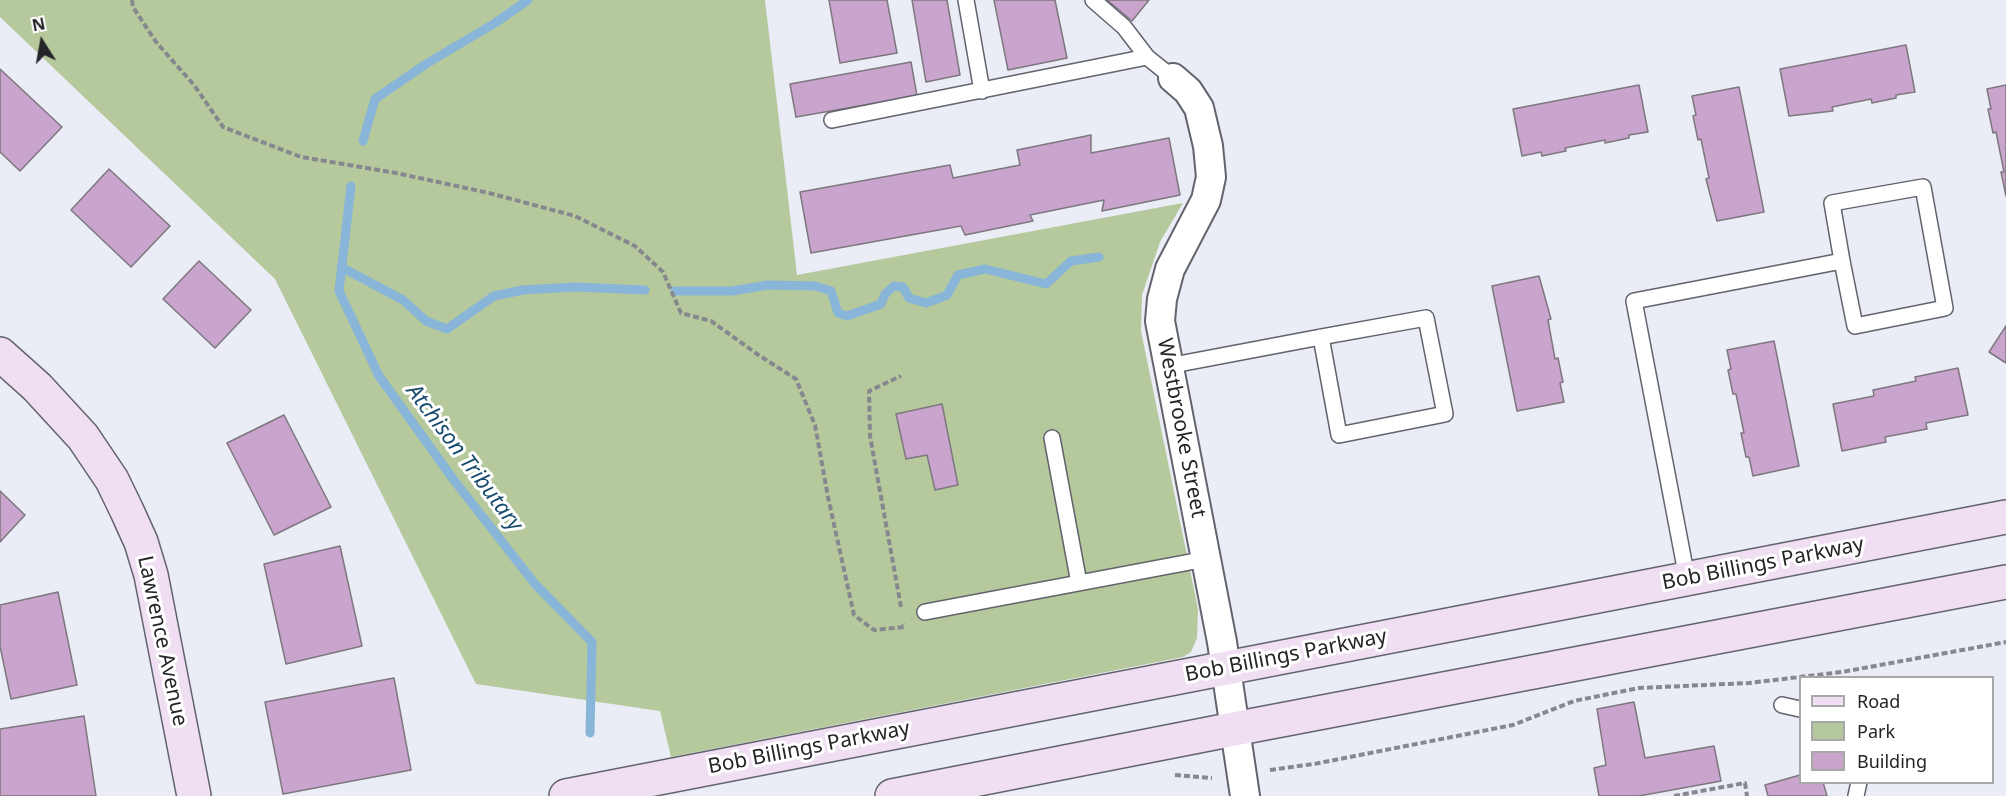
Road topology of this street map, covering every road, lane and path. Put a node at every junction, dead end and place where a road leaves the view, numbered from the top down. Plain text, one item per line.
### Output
1 (132, 0) edge
2 (966, 0) edge
3 (1093, 0) edge
4 (1147, 57) junction
5 (1173, 78) joint
6 (982, 91) junction
7 (832, 120) dead end
8 (1842, 261) junction
9 (1321, 337) junction
10 (0, 354) edge
11 (1168, 366) junction
12 (901, 376) dead end
13 (1052, 438) dead end
14 (2006, 517) edge
15 (1206, 559) junction
16 (1687, 578) junction
17 (2006, 582) edge
18 (1079, 583) junction
19 (901, 608) dead end
20 (925, 612) dead end
21 (902, 618) dead end
22 (2006, 642) edge
23 (1226, 668) junction
24 (1808, 676) edge
25 (1799, 677) edge
26 (1782, 705) dead end
27 (1799, 709) edge
28 (1234, 729) junction
29 (1169, 775) dead end
30 (1242, 785) edge
31 (194, 796) edge
32 (566, 796) edge
33 (892, 796) edge
34 (1674, 796) edge
35 (1748, 796) edge

1 - 21 path
2 - 6 lane
3 - 4 lane
4 - 5 lane
4 - 6 lane
5 - 11 street, Westbrooke Street
6 - 7 lane
8 - 8 lane
8 - 16 lane
9 - 9 lane
9 - 11 lane
10 - 31 main road, Lawrence Avenue
11 - 15 street, Westbrooke Street
12 - 19 path
13 - 18 lane
14 - 16 main road, Bob Billings Parkway
15 - 18 lane
15 - 23 street, Westbrooke Street
16 - 23 main road, Bob Billings Parkway
17 - 28 main road
18 - 20 lane
22 - 24 path
23 - 28 street, Westbrooke Street
23 - 32 main road, Bob Billings Parkway
25 - 30 path
26 - 27 lane
28 - 30 street, Westbrooke Street
28 - 33 main road
29 - 30 path
34 - 35 path

